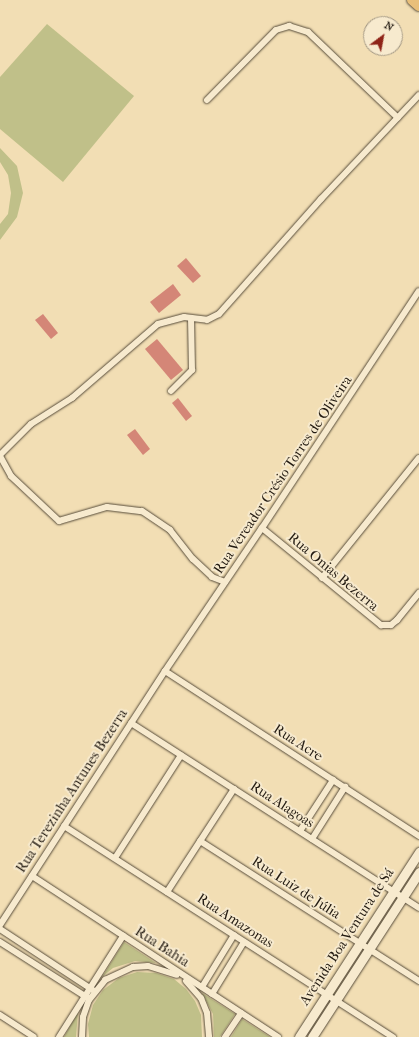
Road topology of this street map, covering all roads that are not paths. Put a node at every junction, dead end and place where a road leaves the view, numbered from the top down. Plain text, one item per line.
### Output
1 (412, 0) edge
2 (419, 6) edge
3 (419, 95) edge
4 (207, 100) dead end
5 (398, 118) junction
6 (419, 291) edge
7 (191, 318) junction
8 (171, 391) dead end
9 (0, 456) edge
10 (419, 458) edge
11 (262, 528) junction
12 (322, 578) junction
13 (225, 582) junction
14 (419, 593) edge
15 (165, 671) junction
16 (131, 723) junction
17 (181, 755) junction
18 (333, 780) junction
19 (345, 788) junction
20 (234, 789) junction
21 (64, 826) junction
22 (300, 831) junction
23 (419, 836) edge
24 (312, 839) junction
25 (200, 841) junction
26 (419, 852) edge
27 (115, 858) junction
28 (419, 872) edge
29 (32, 876) junction
30 (167, 892) junction
31 (394, 892) junction
32 (402, 897) junction
33 (419, 908) edge
34 (0, 925) edge
35 (0, 929) edge
36 (234, 935) junction
37 (123, 936) junction
38 (0, 942) edge
39 (244, 942) junction
40 (360, 943) junction
41 (369, 949) junction
42 (178, 974) junction
43 (419, 981) edge
44 (202, 987) junction
45 (92, 990) junction
46 (212, 994) junction
47 (327, 994) junction
48 (87, 998) junction
49 (336, 1000) junction
50 (241, 1013) junction
51 (0, 1015) edge
52 (34, 1037) edge
53 (59, 1037) edge
54 (82, 1037) edge
55 (209, 1037) edge
56 (225, 1037) edge
57 (278, 1037) edge
58 (299, 1037) edge
59 (312, 1037) edge
60 (393, 1037) edge

1 - 2 main road
3 - 5 street
4 - 5 street
5 - 7 street
6 - 11 street, Rua Vereador Crésio Torres de Oliveira
7 - 8 street
7 - 9 street
9 - 13 street
10 - 12 street
11 - 12 street, Rua Onias Bezerra
11 - 13 street, Rua Vereador Crésio Torres de Oliveira
12 - 14 street, Rua Onias Bezerra
13 - 15 street, Rua Vereador Crésio Torres de Oliveira
15 - 16 street, Rua Terezinha Antunes Bezerra
15 - 18 street, Rua Acre
16 - 17 street, Rua Alagoas
16 - 21 street, Rua Terezinha Antunes Bezerra
17 - 20 street, Rua Alagoas
17 - 27 street
18 - 19 street, Rua Acre
18 - 22 street
19 - 23 street, Rua Acre
19 - 24 street
20 - 22 street, Rua Alagoas
20 - 25 street
21 - 27 street, Rua Amazonas
21 - 29 street, Rua Terezinha Antunes Bezerra
22 - 24 street, Rua Alagoas
24 - 31 street, Rua Alagoas
25 - 30 street
25 - 40 street, Rua Luiz de Júlia
26 - 31 street, Avenida Boa Ventura de Sá
27 - 30 street, Rua Amazonas
28 - 32 street, Avenida Boa Ventura de Sá
29 - 34 street, Rua Terezinha Antunes Bezerra
29 - 37 street, Rua Bahia
30 - 36 street, Rua Amazonas
31 - 32 street, Rua Alagoas
31 - 40 street, Avenida Boa Ventura de Sá
32 - 33 street, Rua Alagoas
32 - 41 street, Avenida Boa Ventura de Sá
35 - 45 street
36 - 39 street, Rua Amazonas
36 - 44 street
37 - 42 street, Rua Bahia
37 - 45 street
38 - 48 street
39 - 46 street
39 - 47 street, Rua Amazonas
40 - 41 street, Rua Luiz de Júlia
40 - 47 street, Avenida Boa Ventura de Sá
41 - 43 street, Rua Luiz de Júlia
41 - 49 street, Avenida Boa Ventura de Sá
42 - 44 street, Rua Bahia
42 - 45 street
42 - 55 street
44 - 46 street, Rua Bahia
45 - 48 street
46 - 50 street, Rua Bahia
47 - 49 street, Rua Amazonas
47 - 58 street, Avenida Boa Ventura de Sá
48 - 53 street
48 - 54 street
49 - 59 street, Avenida Boa Ventura de Sá
49 - 60 street, Rua Amazonas
50 - 56 street
50 - 57 street, Rua Bahia
51 - 52 street

